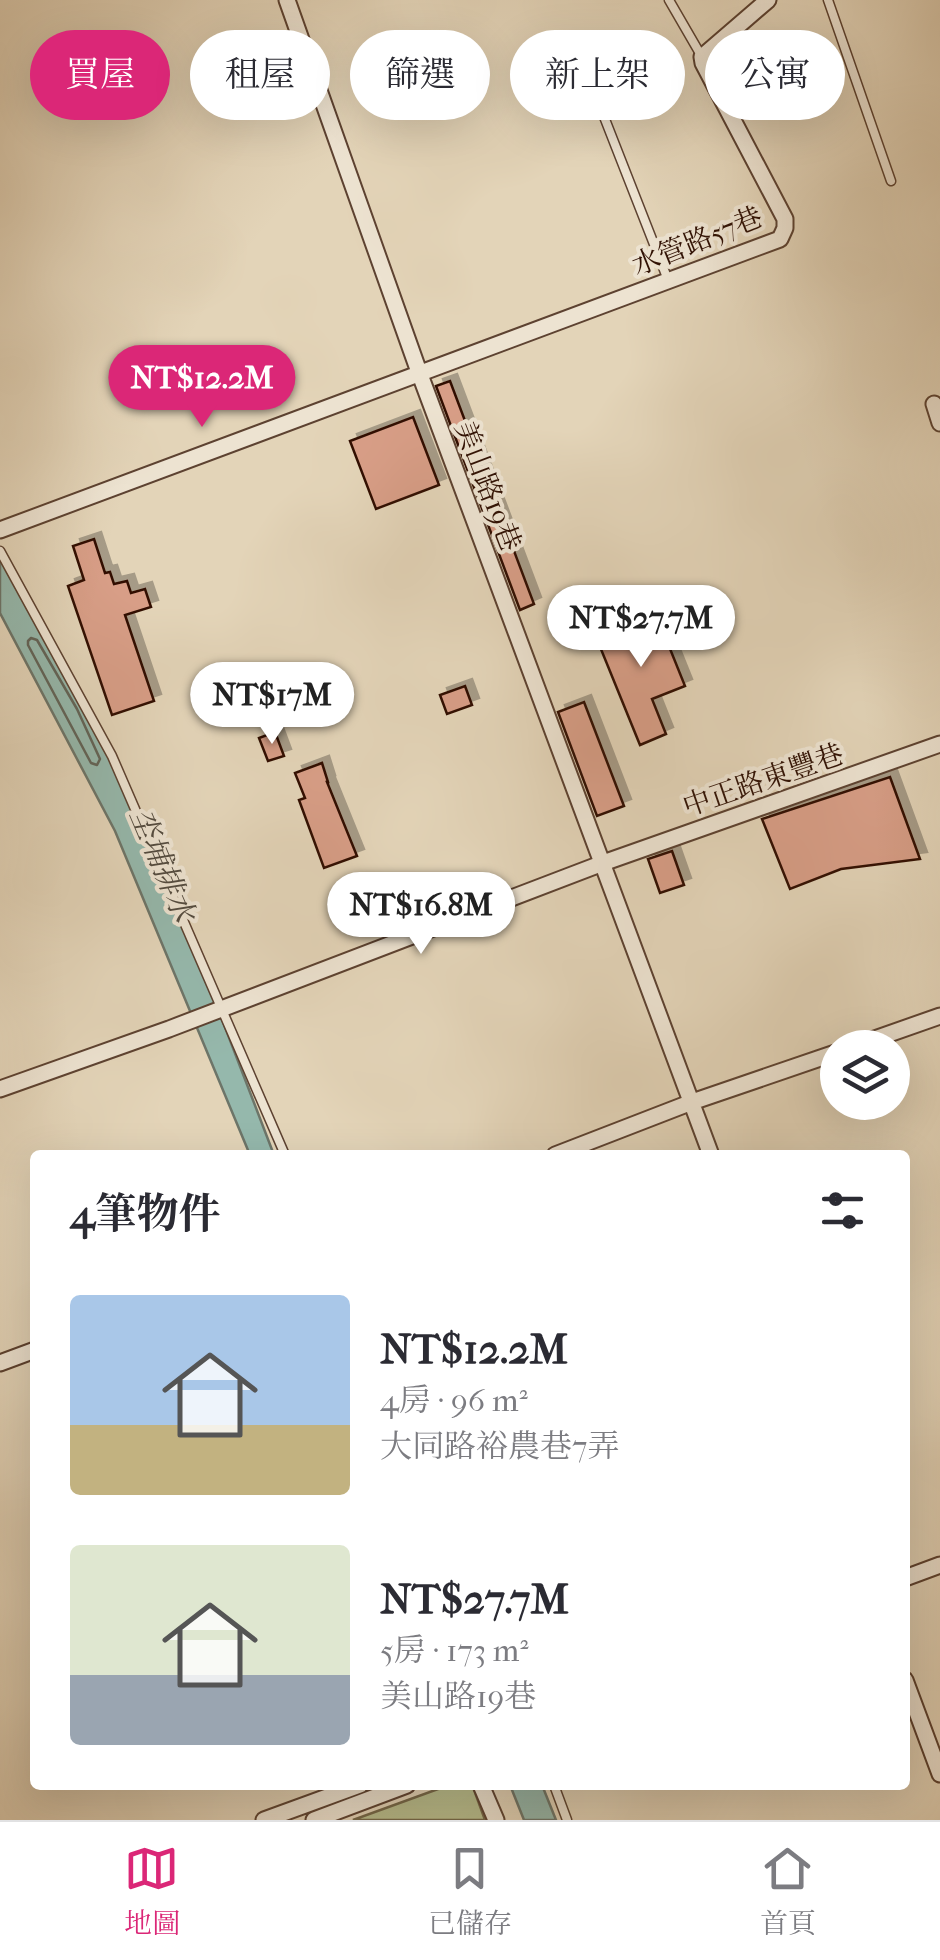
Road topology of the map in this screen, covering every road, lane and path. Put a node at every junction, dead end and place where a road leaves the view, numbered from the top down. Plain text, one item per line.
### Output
1 (287, 0) edge
2 (669, 0) edge
3 (768, 0) edge
4 (828, 0) edge
5 (702, 57) junction
6 (605, 120) edge
7 (891, 181) dead end
8 (668, 280) junction
9 (419, 372) junction
10 (934, 404) dead end
11 (940, 424) edge
12 (0, 530) edge
13 (0, 551) edge
14 (940, 744) edge
15 (602, 863) junction
16 (222, 1009) junction
17 (940, 1016) edge
18 (900, 1030) edge
19 (820, 1058) edge
20 (0, 1089) edge
21 (692, 1102) junction
22 (282, 1150) edge
23 (569, 1150) edge
24 (709, 1150) edge
25 (30, 1352) edge
26 (0, 1363) edge
27 (940, 1565) edge
28 (910, 1576) edge
29 (910, 1693) edge
30 (940, 1774) edge
31 (346, 1790) edge
32 (394, 1790) edge
33 (483, 1790) edge
34 (556, 1790) edge
35 (264, 1820) edge
36 (314, 1820) edge
37 (496, 1820) edge
38 (568, 1820) edge

1 - 9 street, 美山路19巷
2 - 5 lane
3 - 5 street
4 - 7 lane
5 - 8 street, 水管路57巷
6 - 8 lane
8 - 9 street, 水管路57巷
9 - 12 street, 水管路57巷
9 - 15 street, 美山路19巷
10 - 11 street
13 - 16 lane
14 - 15 street, 中正路東豐巷
15 - 16 street, 中正路東豐巷
15 - 21 street, 美山路19巷
16 - 20 street, 中正路東豐巷
16 - 22 lane
17 - 18 street
19 - 21 street
21 - 23 street
21 - 24 street, 美山路19巷
25 - 26 street
27 - 28 street
29 - 30 street
31 - 35 street
32 - 36 street
33 - 37 street
34 - 38 lane

